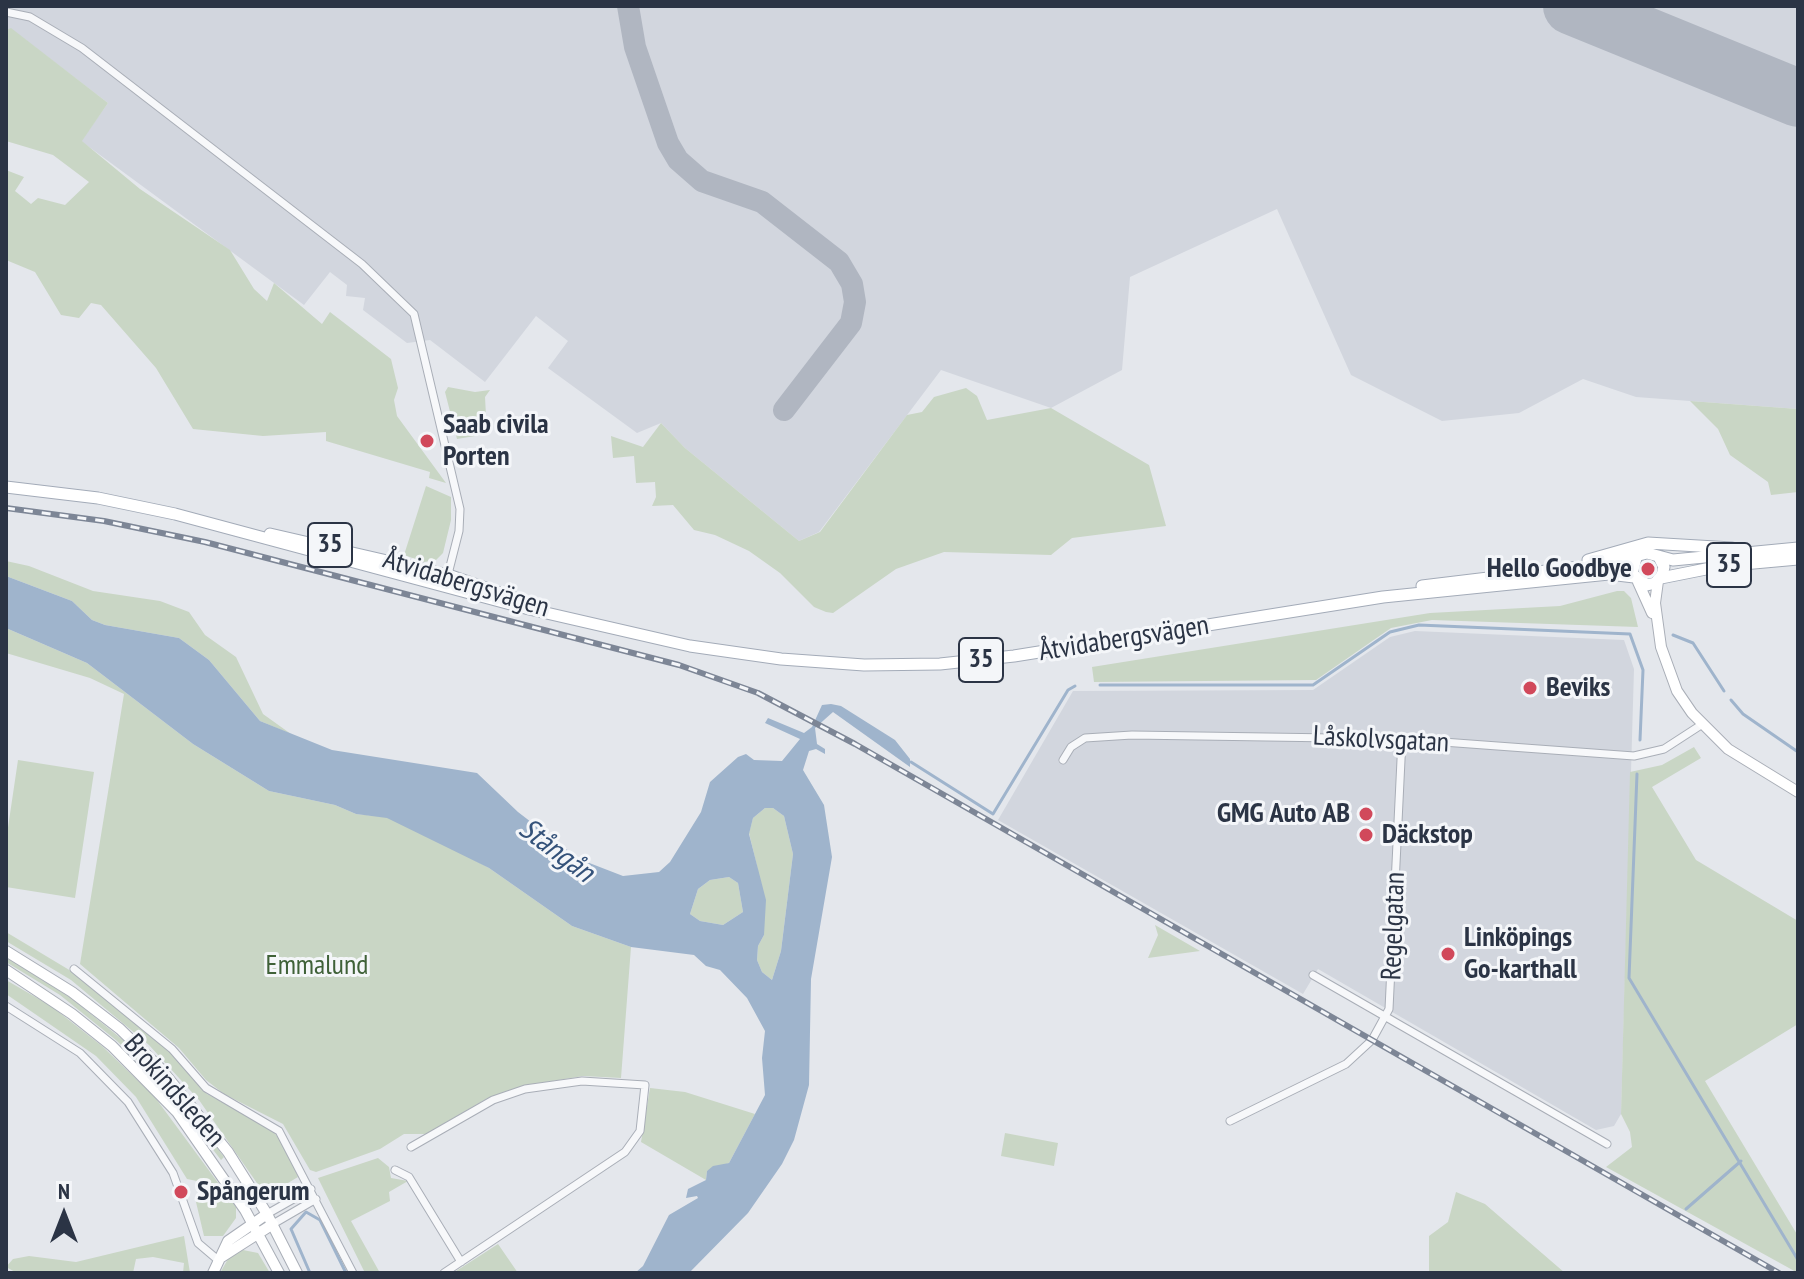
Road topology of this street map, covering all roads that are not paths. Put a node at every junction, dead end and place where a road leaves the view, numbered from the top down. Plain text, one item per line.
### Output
1 (6, 12) edge
2 (6, 487) edge
3 (1798, 548) edge
4 (1755, 551) junction
5 (1659, 557) junction
6 (1636, 558) junction
7 (1798, 559) edge
8 (1556, 568) junction
9 (1660, 579) junction
10 (1636, 580) junction
11 (446, 581) junction
12 (1383, 597) junction
13 (1656, 625) junction
14 (1701, 725) junction
15 (1402, 739) junction
16 (1063, 760) dead end
17 (1798, 792) edge
18 (6, 951) edge
19 (74, 969) dead end
20 (6, 970) edge
21 (1313, 975) dead end
22 (6, 1006) edge
23 (1385, 1016) junction
24 (1230, 1121) dead end
25 (1607, 1144) dead end
26 (411, 1147) dead end
27 (395, 1170) dead end
28 (311, 1189) junction
29 (316, 1199) junction
30 (270, 1219) junction
31 (255, 1228) junction
32 (235, 1248) junction
33 (268, 1251) junction
34 (218, 1260) junction
35 (461, 1262) junction
36 (213, 1273) edge
37 (279, 1273) edge
38 (297, 1273) edge
39 (353, 1273) edge
40 (444, 1273) edge

1 - 11 street
2 - 11 main road, Åtvidabergsvägen / 35
3 - 4 main road, Åtvidabergsvägen / 35
4 - 5 main road, Åtvidabergsvägen / 35
4 - 8 main road, Åtvidabergsvägen / 35
5 - 6 main road, 35
5 - 9 main road
6 - 8 main road, Åtvidabergsvägen / 35
6 - 10 main road
7 - 9 main road, 35
8 - 12 main road, Åtvidabergsvägen / 35
9 - 10 main road, 35
9 - 13 main road
10 - 12 main road, Åtvidabergsvägen / 35
10 - 13 main road
11 - 12 main road, Åtvidabergsvägen / 35
13 - 14 main road
14 - 15 street, Låskolvsgatan
14 - 17 main road
15 - 16 street, Låskolvsgatan
15 - 23 street, Regelgatan
18 - 30 main road, Brokindsleden
19 - 28 street
20 - 31 main road, Brokindsleden
21 - 23 street, Regelgatan
22 - 34 street
23 - 24 street
23 - 25 street, Regelgatan
26 - 35 street
27 - 35 street
28 - 29 street
28 - 30 street
29 - 30 street
29 - 39 street
30 - 31 main road
30 - 38 main road, Brokindsleden
31 - 32 main road
31 - 33 main road, Brokindsleden
31 - 34 main road
32 - 33 main road
32 - 34 main road
33 - 37 main road, Brokindsleden
34 - 36 main road
35 - 40 street

